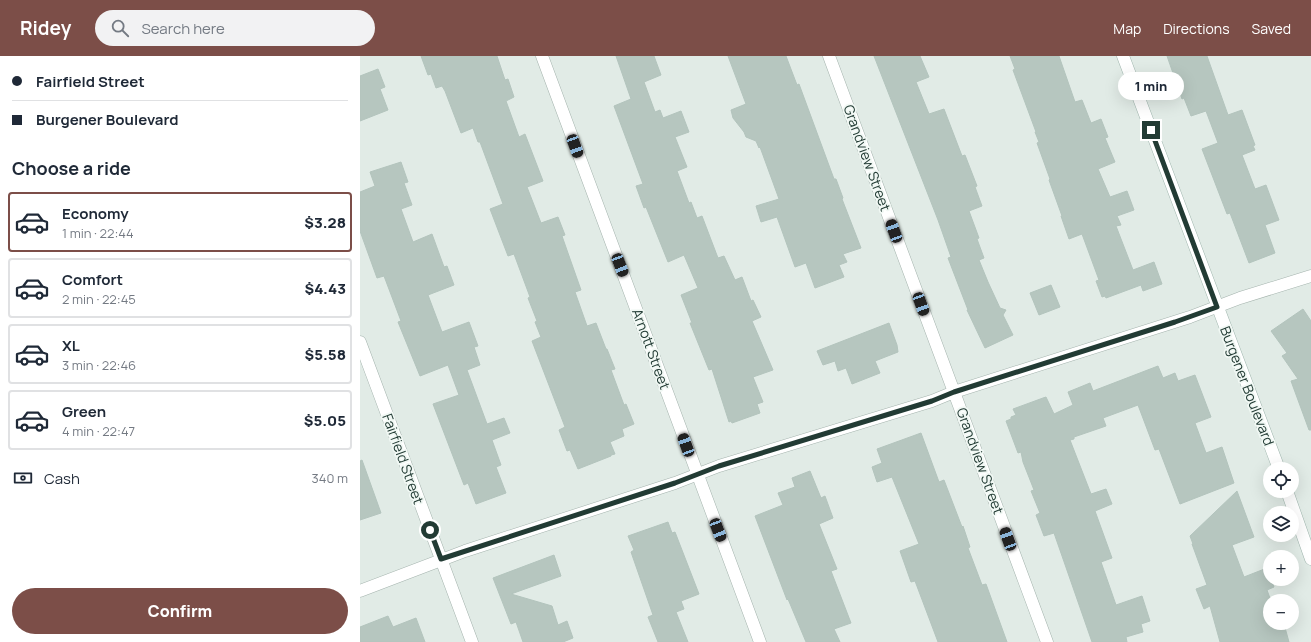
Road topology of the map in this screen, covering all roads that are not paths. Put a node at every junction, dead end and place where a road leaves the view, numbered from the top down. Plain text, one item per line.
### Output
1 (542, 56) edge
2 (829, 56) edge
3 (1123, 56) edge
4 (1311, 276) edge
5 (1217, 307) junction
6 (360, 342) edge
7 (954, 392) junction
8 (1276, 462) edge
9 (697, 475) junction
10 (1289, 498) edge
11 (441, 559) junction
12 (1311, 559) edge
13 (360, 591) edge
14 (472, 642) edge
15 (760, 642) edge
16 (1047, 642) edge

1 - 9 street, Arnott Street
2 - 7 street, Grandview Street
3 - 5 street, Burgener Boulevard
4 - 5 street
5 - 7 street
5 - 8 street, Burgener Boulevard
6 - 11 street, Fairfield Street
7 - 9 street
7 - 16 street, Grandview Street
9 - 11 street
9 - 15 street, Arnott Street
10 - 12 street
11 - 13 street
11 - 14 street, Fairfield Street

